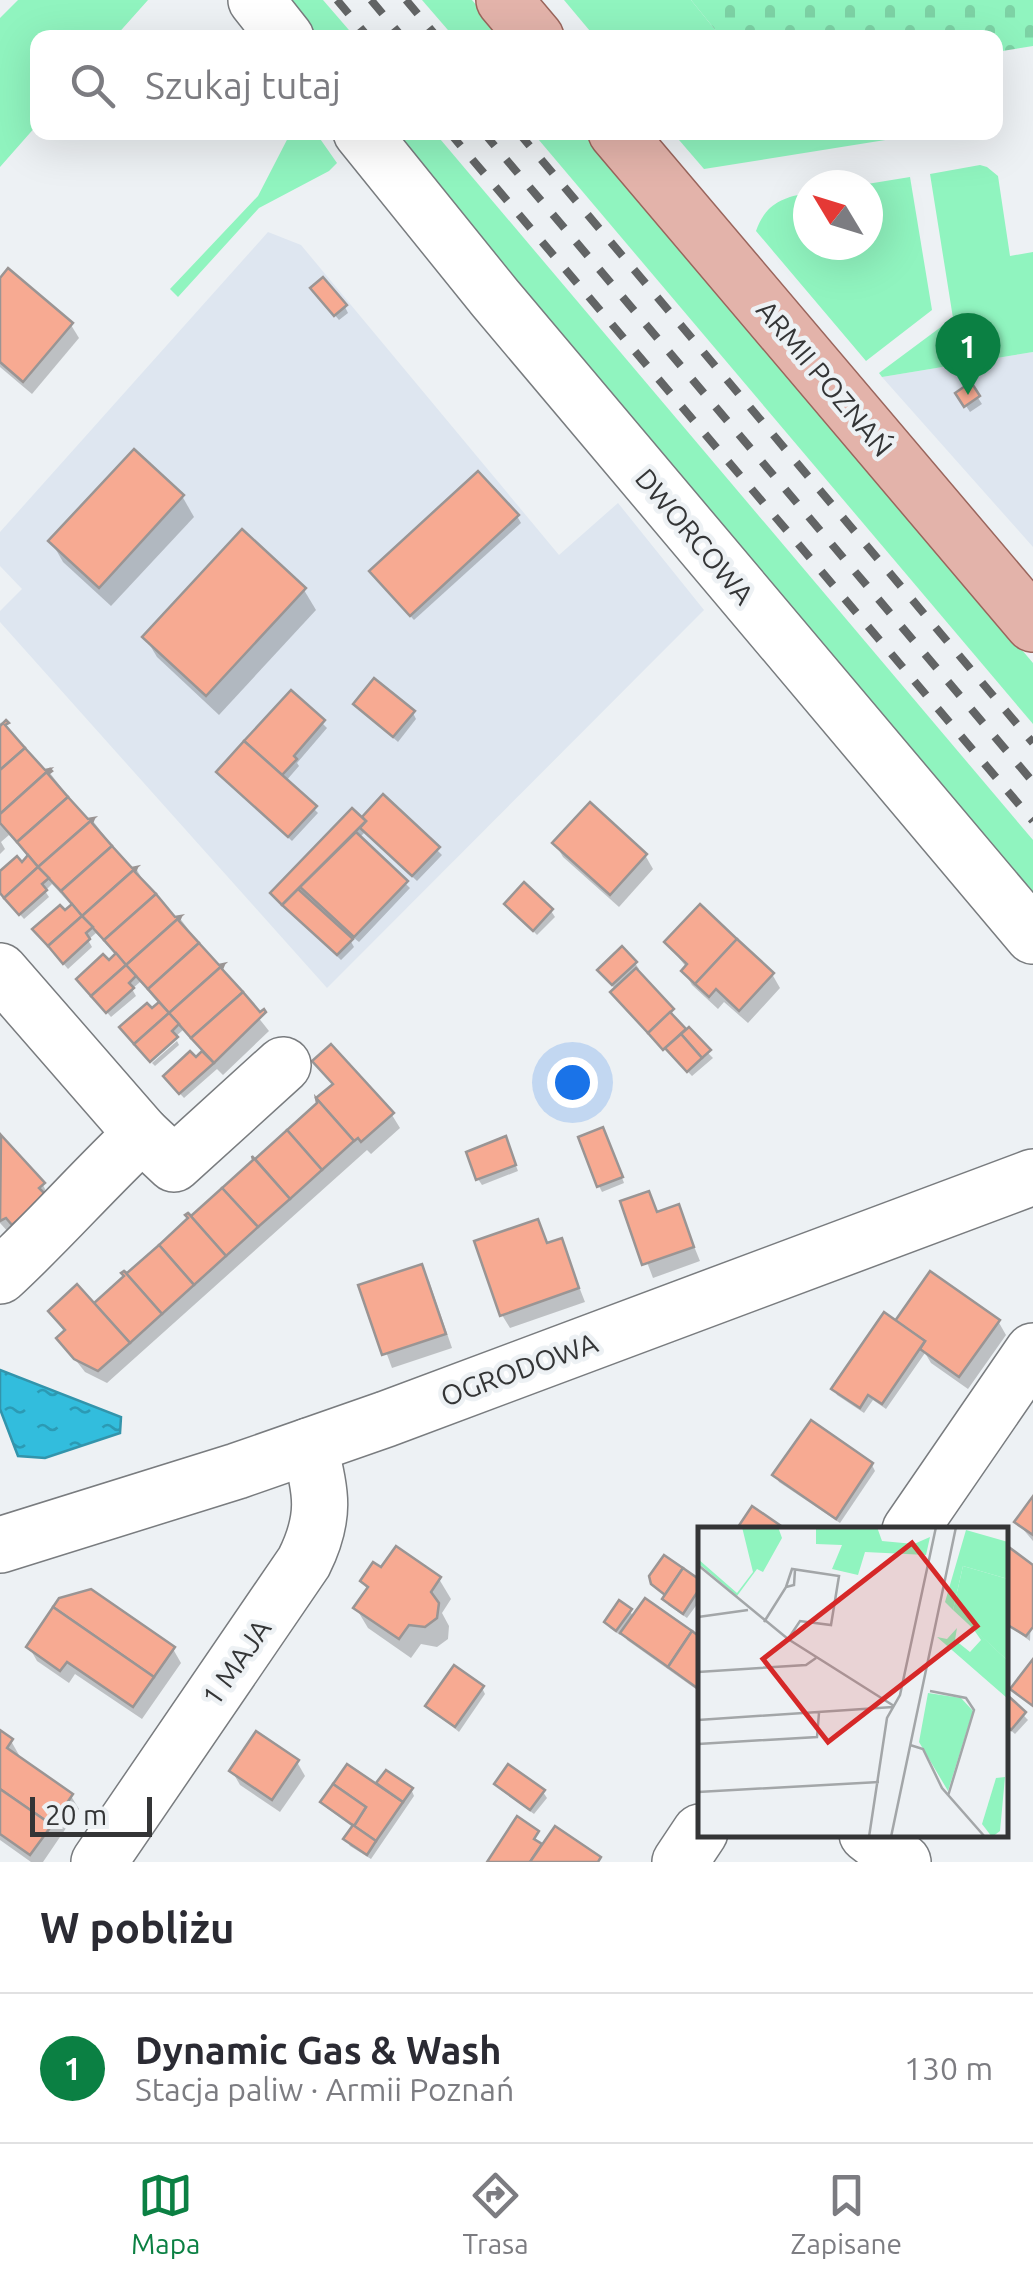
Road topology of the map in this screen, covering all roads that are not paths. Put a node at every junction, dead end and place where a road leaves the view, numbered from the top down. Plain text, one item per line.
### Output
1 (256, 0) edge
2 (504, 0) edge
3 (280, 30) edge
4 (529, 30) edge
5 (367, 140) edge
6 (623, 140) edge
7 (1033, 624) edge
8 (1033, 936) edge
9 (0, 970) edge
10 (283, 1065) dead end
11 (142, 1134) junction
12 (1033, 1177) edge
13 (0, 1276) edge
14 (1033, 1351) edge
15 (309, 1446) junction
16 (912, 1527) edge
17 (0, 1545) edge
18 (698, 1835) edge
19 (870, 1837) edge
20 (99, 1862) edge
21 (680, 1862) edge
22 (903, 1862) edge

1 - 3 street
2 - 4 main road
5 - 8 street, DWORCOWA
6 - 7 main road, ARMII POZNAŃ
9 - 11 street
10 - 11 street
11 - 13 street
12 - 15 street, OGRODOWA
14 - 16 street
15 - 17 street, OGRODOWA
15 - 20 street, 1 MAJA
18 - 21 street
19 - 22 street

